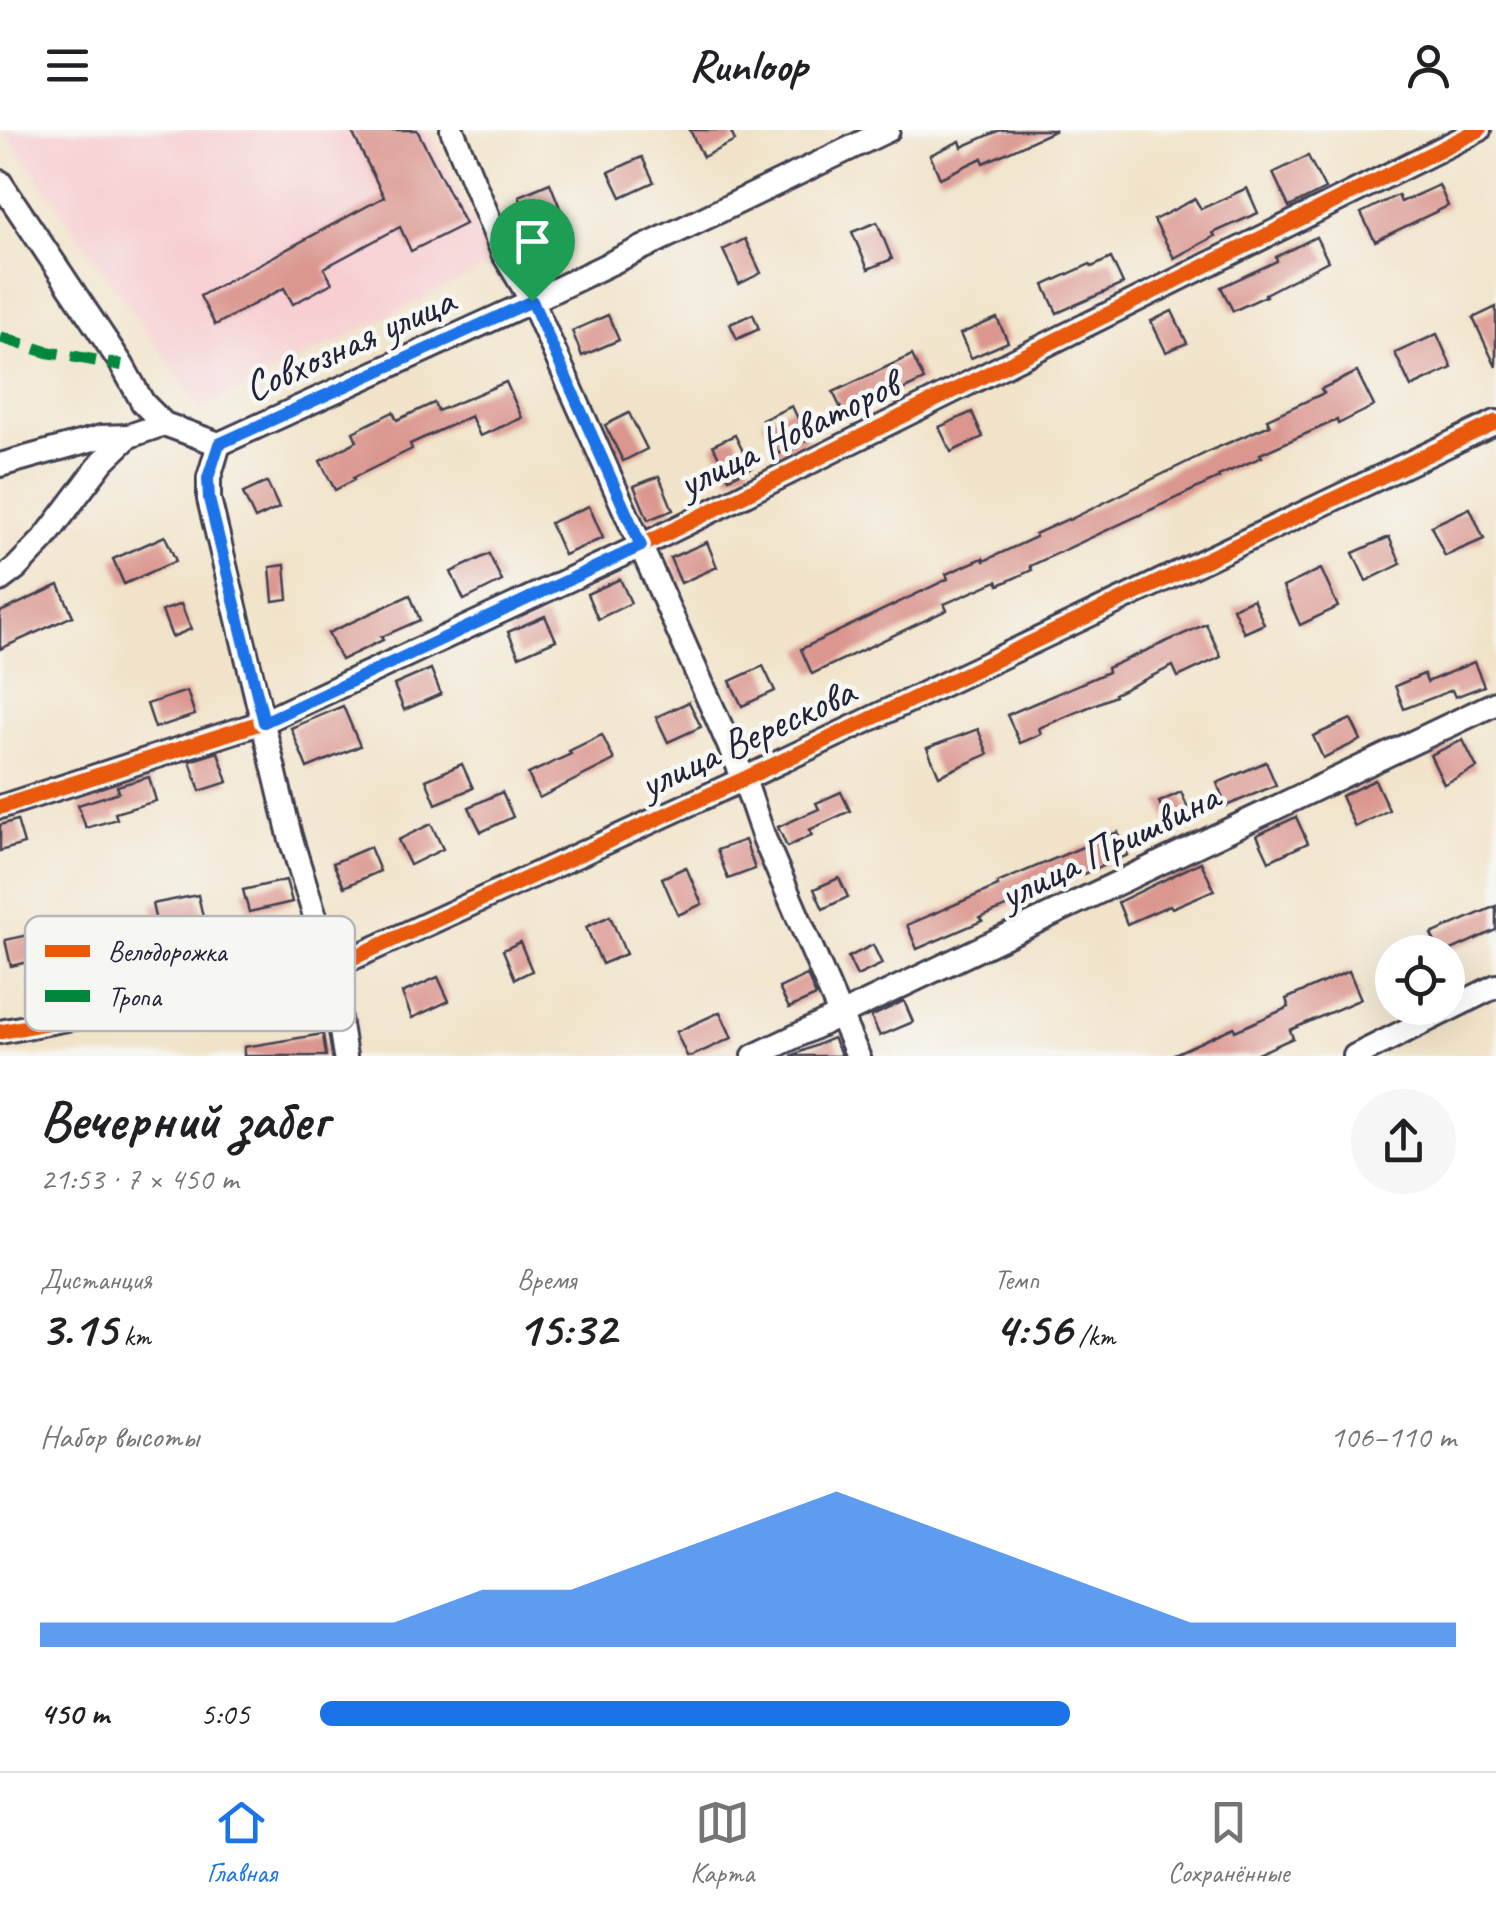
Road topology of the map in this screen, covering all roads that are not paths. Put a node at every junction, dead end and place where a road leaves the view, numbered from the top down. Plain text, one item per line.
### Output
1 (452, 130) edge
2 (888, 130) edge
3 (1479, 130) edge
4 (0, 182) edge
5 (532, 301) junction
6 (1496, 422) edge
7 (164, 424) junction
8 (129, 436) junction
9 (219, 444) junction
10 (0, 465) edge
11 (641, 546) junction
12 (0, 580) edge
13 (1496, 703) edge
14 (264, 722) junction
15 (744, 779) junction
16 (0, 807) edge
17 (315, 916) edge
18 (355, 957) edge
19 (1496, 986) edge
20 (840, 1016) junction
21 (25, 1027) edge
22 (342, 1031) edge
23 (0, 1032) edge
24 (346, 1056) edge
25 (754, 1056) edge
26 (858, 1056) edge
27 (1355, 1056) edge

1 - 5 street
2 - 5 street, Совхозная улица
3 - 11 street, улица Новаторов
4 - 7 street
5 - 9 street, Совхозная улица
5 - 11 street
6 - 15 street, улица Верескова
7 - 8 street
7 - 9 street
8 - 10 street
8 - 12 street
9 - 14 street
11 - 14 street, улица Новаторов
11 - 15 street
13 - 20 street, улица Пришвина
14 - 16 street, улица Новаторов
14 - 17 street
15 - 18 street, улица Верескова
15 - 20 street
19 - 27 street
20 - 25 street, улица Пришвина
20 - 26 street
21 - 23 street, улица Верескова
22 - 24 street

